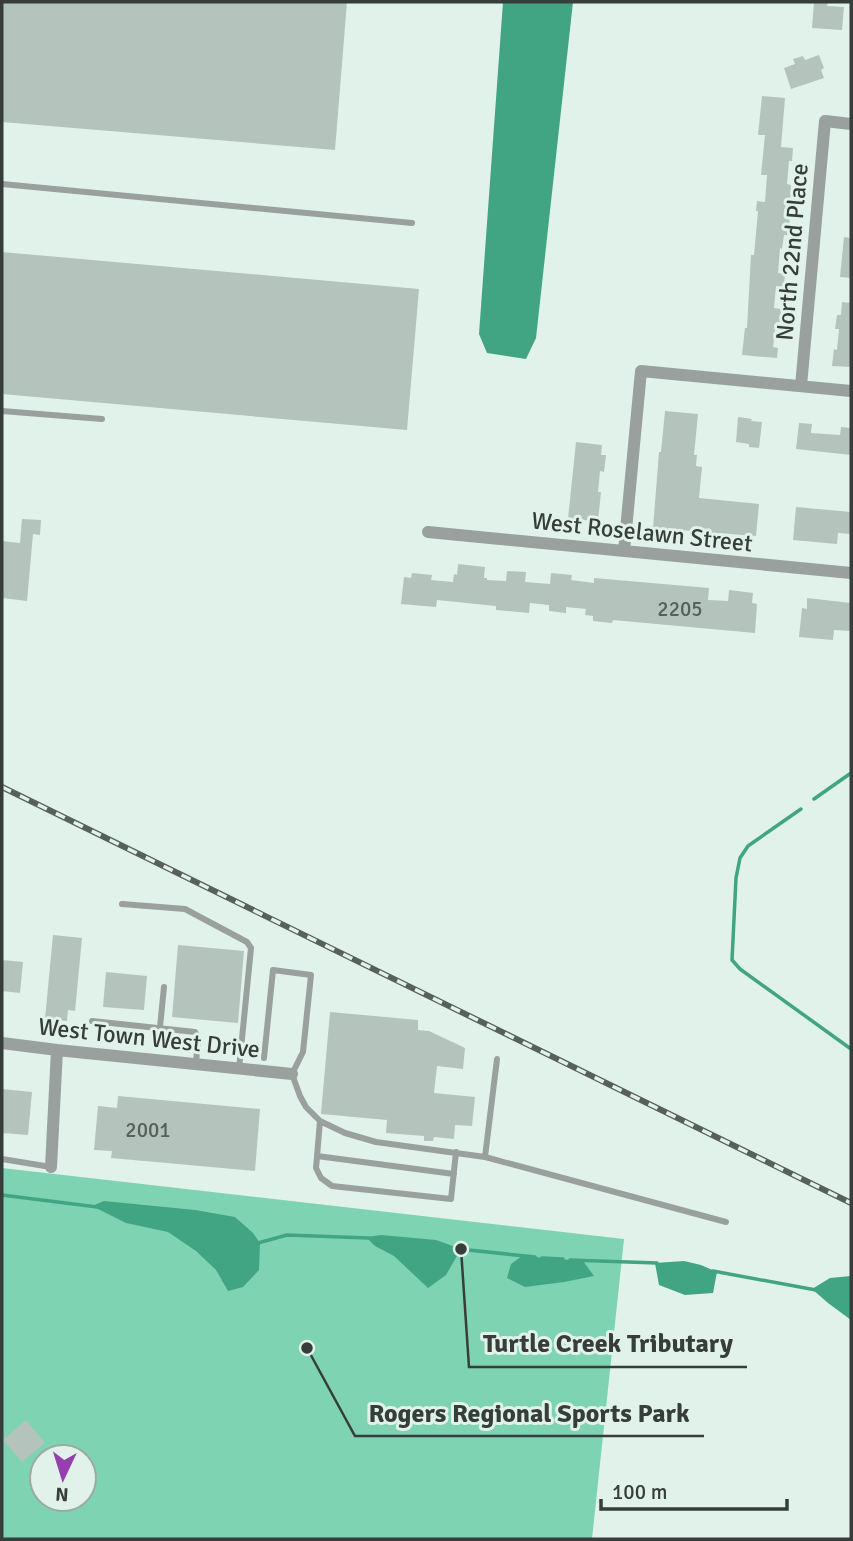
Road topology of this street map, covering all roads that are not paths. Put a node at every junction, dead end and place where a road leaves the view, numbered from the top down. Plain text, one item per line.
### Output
1 (851, 124) edge
2 (2, 184) edge
3 (411, 223) dead end
4 (801, 386) junction
5 (851, 391) edge
6 (2, 411) edge
7 (102, 419) dead end
8 (428, 532) dead end
9 (624, 551) junction
10 (851, 573) edge
11 (122, 904) dead end
12 (163, 988) dead end
13 (92, 1021) dead end
14 (160, 1027) junction
15 (2, 1043) edge
16 (57, 1050) junction
17 (264, 1058) dead end
18 (497, 1059) dead end
19 (196, 1064) junction
20 (239, 1069) junction
21 (292, 1074) junction
22 (320, 1121) junction
23 (456, 1153) junction
24 (317, 1156) junction
25 (485, 1157) junction
26 (2, 1159) edge
27 (51, 1167) joint
28 (454, 1174) junction
29 (726, 1222) dead end

1 - 4 street, North 22nd Place
2 - 3 lane
4 - 5 street
4 - 9 street
6 - 7 lane
8 - 9 street, West Roselawn Street
9 - 10 street, West Roselawn Street
11 - 20 lane
12 - 14 lane
13 - 14 lane
14 - 19 lane
15 - 16 street, West Town West Drive
16 - 19 street, West Town West Drive
16 - 27 street
17 - 21 lane
18 - 25 lane
19 - 20 street, West Town West Drive
20 - 21 street, West Town West Drive
21 - 22 lane
22 - 23 lane
22 - 24 lane
23 - 25 lane
23 - 28 lane
24 - 28 lane
24 - 28 lane
25 - 29 lane
26 - 27 lane

